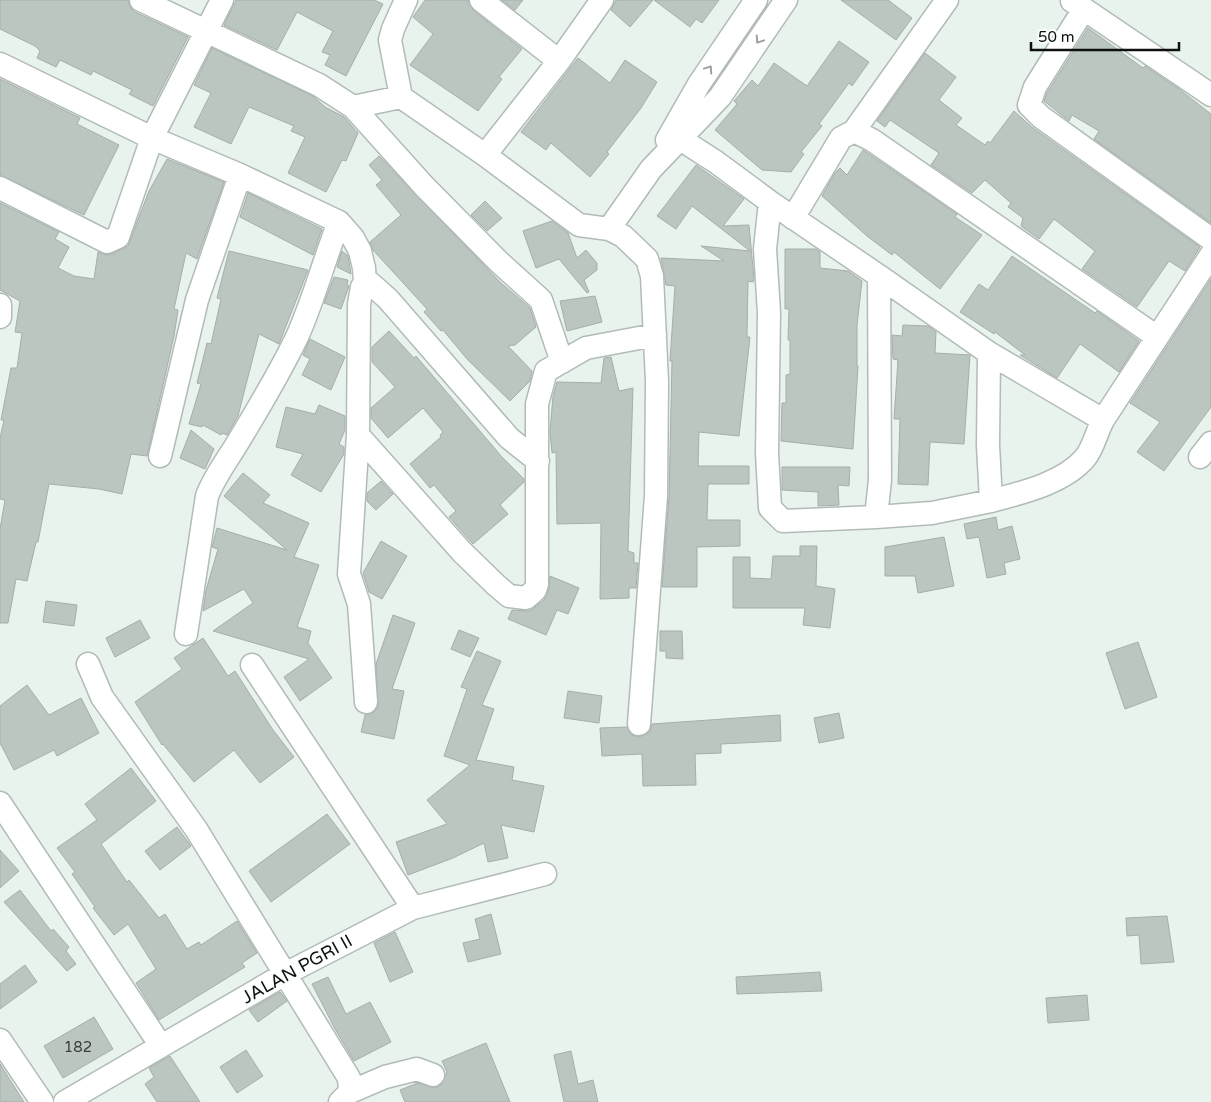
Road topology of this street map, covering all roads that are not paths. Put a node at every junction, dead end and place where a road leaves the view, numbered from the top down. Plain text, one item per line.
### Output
1 (141, 0) edge
2 (222, 0) edge
3 (406, 0) edge
4 (481, 0) edge
5 (602, 0) edge
6 (756, 0) edge
7 (786, 0) edge
8 (947, 0) edge
9 (1078, 4) edge
10 (206, 30) junction
11 (559, 61) junction
12 (0, 64) edge
13 (1211, 95) edge
14 (402, 97) junction
15 (353, 107) junction
16 (854, 131) junction
17 (675, 136) junction
18 (152, 138) junction
19 (485, 155) junction
20 (240, 175) junction
21 (0, 188) edge
22 (770, 202) junction
23 (793, 218) junction
24 (338, 222) junction
25 (609, 229) junction
26 (1211, 239) edge
27 (1211, 255) edge
28 (879, 276) junction
29 (365, 284) junction
30 (0, 305) edge
31 (0, 317) edge
32 (655, 335) junction
33 (1157, 338) junction
34 (989, 353) junction
35 (562, 362) junction
36 (1103, 420) junction
37 (358, 435) junction
38 (160, 456) dead end
39 (538, 461) junction
40 (991, 501) junction
41 (876, 517) junction
42 (186, 634) dead end
43 (88, 664) dead end
44 (252, 665) dead end
45 (366, 702) dead end
46 (639, 724) dead end
47 (0, 803) edge
48 (545, 874) dead end
49 (413, 908) junction
50 (285, 974) junction
51 (0, 1040) edge
52 (161, 1046) junction
53 (433, 1075) dead end
54 (345, 1097) edge
55 (42, 1102) edge
56 (66, 1102) edge

1 - 10 street
2 - 10 street
3 - 14 street
4 - 11 street
5 - 11 street
17 -> 6 street
7 -> 17 street
8 - 16 street
9 - 13 street
9 - 26 street
10 - 15 street
10 - 18 street
11 - 19 street
12 - 18 street
14 - 15 street
14 - 19 street
15 - 35 street
16 - 23 street
16 - 33 street
17 - 22 street
17 - 25 street
18 - 20 street
18 - 21 street
19 - 25 street
20 - 24 street
20 - 38 street
22 - 23 street
22 - 41 street
23 - 28 street
24 - 29 street
24 - 42 street
25 - 32 street
27 - 33 street
28 - 34 street
28 - 41 street
29 - 37 street
29 - 39 street
30 - 31 street
32 - 35 street
32 - 46 street
33 - 36 street
34 - 36 street
34 - 40 street
35 - 39 street
36 - 40 street
37 - 39 street
37 - 45 street
40 - 41 street
43 - 50 street
44 - 49 street
47 - 52 street
48 - 49 street, JALAN PGRI II
49 - 50 street, JALAN PGRI II
50 - 52 street, JALAN PGRI II
50 - 54 street
51 - 55 street
52 - 56 street, JALAN PGRI II
53 - 54 street

